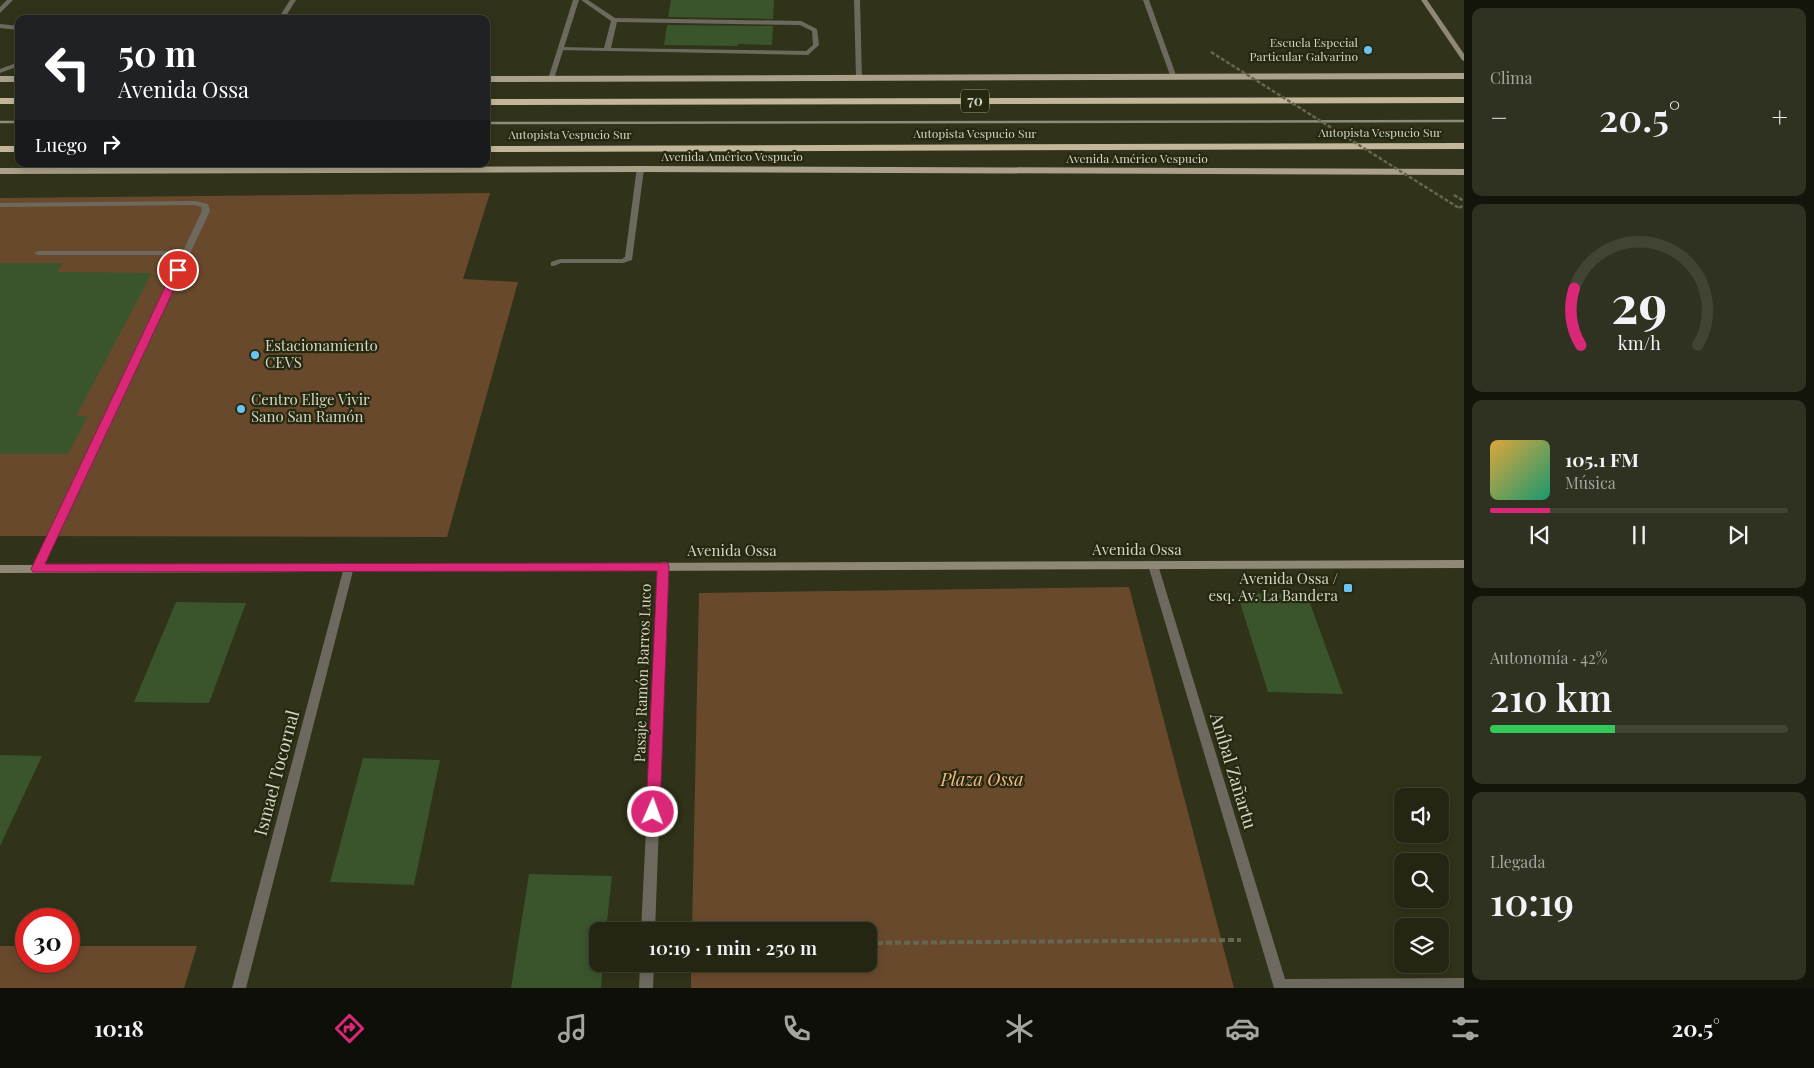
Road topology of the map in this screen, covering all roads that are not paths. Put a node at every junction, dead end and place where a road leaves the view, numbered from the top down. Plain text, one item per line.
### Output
1 (10, 0) edge
2 (293, 0) edge
3 (576, 0) edge
4 (584, 0) edge
5 (857, 0) edge
6 (1146, 0) edge
7 (1424, 0) edge
8 (0, 11) edge
9 (284, 15) edge
10 (614, 20) junction
11 (0, 26) edge
12 (15, 28) edge
13 (560, 49) junction
14 (607, 50) junction
15 (1464, 59) edge
16 (15, 65) edge
17 (0, 71) edge
18 (1464, 76) edge
19 (859, 78) junction
20 (1174, 78) junction
21 (0, 79) edge
22 (15, 79) edge
23 (490, 79) edge
24 (551, 79) junction
25 (1464, 100) edge
26 (0, 101) edge
27 (15, 101) edge
28 (490, 102) edge
29 (1464, 146) edge
30 (0, 149) edge
31 (490, 149) edge
32 (15, 150) edge
33 (640, 169) junction
34 (0, 171) edge
35 (1464, 172) edge
36 (0, 205) edge
37 (38, 253) dead end
38 (186, 253) junction
39 (554, 264) dead end
40 (1464, 564) edge
41 (1153, 565) junction
42 (664, 566) junction
43 (349, 567) junction
44 (0, 569) edge
45 (37, 569) junction
46 (648, 922) edge
47 (647, 972) edge
48 (1464, 985) edge
49 (1280, 987) edge
50 (239, 988) edge
51 (646, 988) edge

1 - 8 street
2 - 9 street
3 - 13 street
4 - 10 street
5 - 19 street
6 - 20 street
7 - 15 street
10 - 14 street
10 - 14 street
11 - 12 street
13 - 14 street
13 - 24 street
16 - 17 street
18 - 20 main road
19 - 20 main road
19 - 24 main road
21 - 22 main road
23 - 24 main road
25 - 28 highway, 70
26 - 27 highway
29 - 31 highway, Autopista Vespucio Sur
30 - 32 highway
33 - 34 main road, Avenida Américo Vespucio
33 - 35 main road, Avenida Américo Vespucio
33 - 39 street
36 - 38 street
37 - 38 street
38 - 45 street
40 - 41 street, Avenida Ossa
41 - 42 street, Avenida Ossa
41 - 49 street, Aníbal Zañartu
42 - 43 street, Avenida Ossa
42 - 46 street, Pasaje Ramón Barros Luco
43 - 45 street, Avenida Ossa
43 - 50 street, Ismael Tocornal
44 - 45 street, Avenida Ossa
47 - 51 street
48 - 49 street

